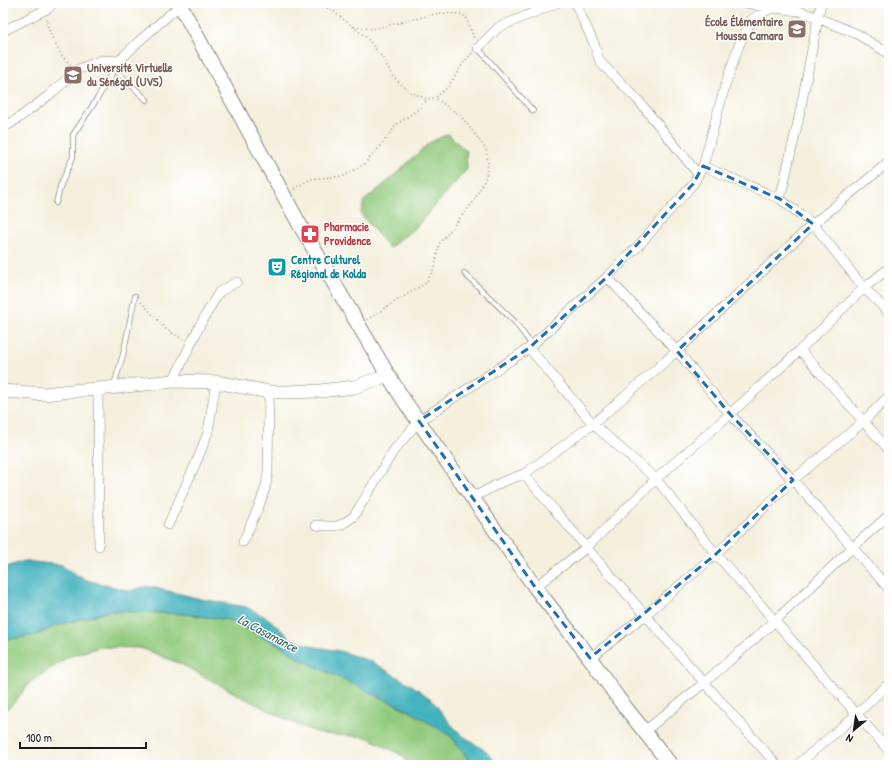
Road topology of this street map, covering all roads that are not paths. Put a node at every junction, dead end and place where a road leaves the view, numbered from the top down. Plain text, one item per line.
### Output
1 (557, 3) edge
2 (575, 3) edge
3 (746, 3) edge
4 (821, 3) edge
5 (179, 4) edge
6 (51, 6) edge
7 (538, 6) edge
8 (771, 8) junction
9 (818, 18) junction
10 (3, 31) edge
11 (478, 48) joint
12 (889, 54) edge
13 (116, 65) junction
14 (147, 100) dead end
15 (533, 111) dead end
16 (3, 128) edge
17 (889, 161) edge
18 (703, 166) junction
19 (698, 174) junction
20 (780, 199) junction
21 (56, 203) dead end
22 (813, 224) junction
23 (889, 268) edge
24 (464, 273) dead end
25 (608, 277) junction
26 (237, 282) dead end
27 (864, 288) junction
28 (136, 296) road end
29 (889, 313) edge
30 (531, 347) junction
31 (800, 350) junction
32 (677, 352) junction
33 (388, 374) junction
34 (173, 381) junction
35 (216, 382) junction
36 (114, 387) junction
37 (98, 389) junction
38 (3, 391) edge
39 (269, 392) junction
40 (889, 396) edge
41 (730, 414) junction
42 (419, 421) junction
43 (864, 422) junction
44 (593, 424) junction
45 (889, 450) edge
46 (524, 474) junction
47 (656, 479) junction
48 (794, 480) junction
49 (472, 498) junction
50 (889, 515) edge
51 (168, 525) dead end
52 (316, 525) dead end
53 (243, 542) dead end
54 (99, 546) dead end
55 (853, 547) junction
56 (586, 548) junction
57 (716, 554) junction
58 (535, 587) junction
59 (889, 589) edge
60 (644, 616) junction
61 (775, 621) junction
62 (590, 658) junction
63 (704, 683) junction
64 (889, 683) edge
65 (857, 714) junction
66 (645, 731) junction
67 (889, 751) edge
68 (671, 765) edge
69 (777, 765) edge
70 (797, 765) edge

1 - 7 street
2 - 19 street
3 - 8 street
4 - 9 street
5 - 13 street
5 - 33 main road
6 - 10 street
7 - 11 street
8 - 9 street
8 - 18 street
9 - 12 street
9 - 20 street
11 - 15 lane
13 - 14 lane
13 - 16 street
13 - 21 lane
17 - 22 street
18 - 19 street
18 - 20 street
19 - 25 street
20 - 22 street
22 - 27 street
22 - 32 street
23 - 27 street
24 - 30 lane
25 - 30 street
25 - 32 street
26 - 34 street
27 - 29 street
27 - 31 street
28 - 36 lane
30 - 42 street
30 - 44 street
31 - 41 street
31 - 43 street
32 - 41 street
32 - 44 street
33 - 39 street
33 - 42 main road
34 - 35 street
34 - 36 street
35 - 39 street
35 - 51 street
36 - 37 street
37 - 38 street
37 - 54 street
39 - 53 street
40 - 43 street
41 - 47 street
41 - 48 street
42 - 49 main road
42 - 52 street
43 - 45 street
43 - 48 street
44 - 46 street
44 - 47 street
46 - 49 street
46 - 56 street
47 - 56 street
47 - 57 street
48 - 55 street
48 - 57 street
49 - 58 main road
50 - 55 street
55 - 59 street
55 - 61 street
56 - 58 street
56 - 60 street
57 - 60 street
57 - 61 street
58 - 62 main road
60 - 62 street
60 - 63 street
61 - 63 street
61 - 65 street
62 - 66 main road
63 - 66 street
63 - 69 street
64 - 65 street
65 - 67 street
65 - 70 street
66 - 68 main road

